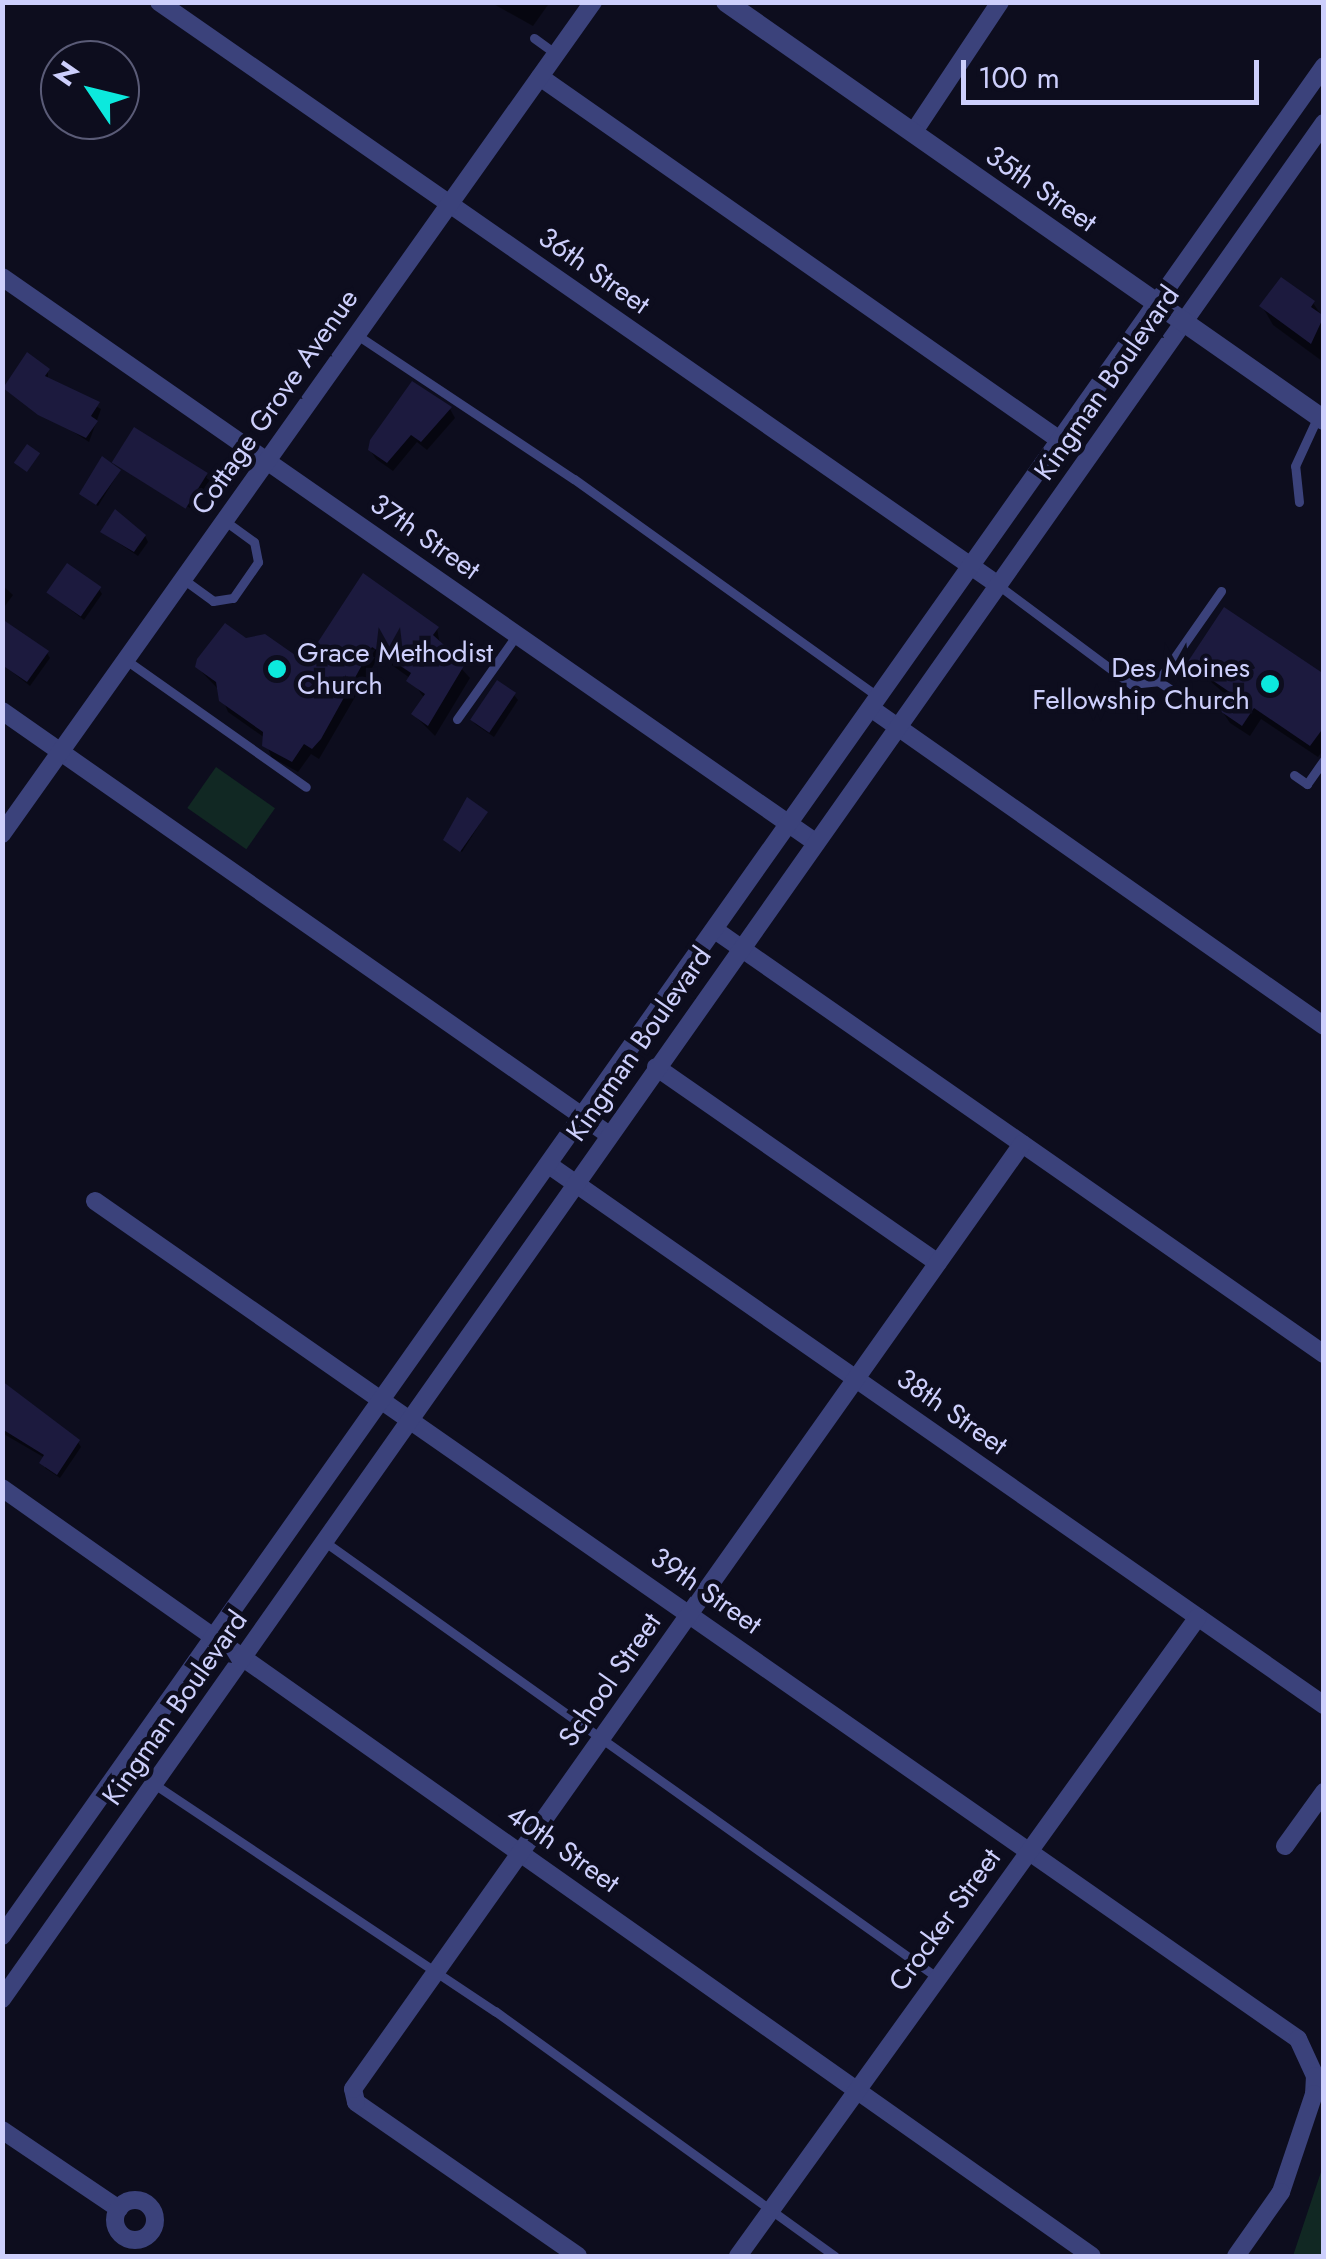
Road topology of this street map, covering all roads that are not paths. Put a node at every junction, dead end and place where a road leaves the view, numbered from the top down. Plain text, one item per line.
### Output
1 (159, 2) edge
2 (593, 2) edge
3 (726, 2) edge
4 (1000, 2) edge
5 (534, 38) dead end
6 (556, 54) junction
7 (1324, 66) edge
8 (540, 77) junction
9 (1324, 122) edge
10 (913, 133) junction
11 (450, 204) junction
12 (2, 277) edge
13 (1158, 304) junction
14 (1184, 322) junction
15 (357, 335) junction
16 (1321, 418) edge
17 (1061, 440) junction
18 (267, 461) junction
19 (1299, 502) dead end
20 (225, 521) junction
21 (972, 567) junction
22 (183, 580) junction
23 (998, 585) junction
24 (1220, 591) dead end
25 (517, 635) junction
26 (126, 660) junction
27 (1158, 680) junction
28 (1170, 689) dead end
29 (876, 703) junction
30 (2, 712) edge
31 (457, 719) dead end
32 (897, 726) junction
33 (60, 752) junction
34 (1324, 760) edge
35 (1294, 776) dead end
36 (306, 787) dead end
37 (790, 824) junction
38 (2, 834) edge
39 (815, 842) junction
40 (716, 930) junction
41 (740, 948) junction
42 (1324, 1026) edge
43 (656, 1067) junction
44 (583, 1117) junction
45 (608, 1134) junction
46 (1022, 1144) junction
47 (549, 1164) junction
48 (574, 1182) junction
49 (95, 1201) dead end
50 (938, 1263) junction
51 (1324, 1354) edge
52 (856, 1379) junction
53 (381, 1400) junction
54 (410, 1420) junction
55 (2, 1488) edge
56 (324, 1542) junction
57 (690, 1614) junction
58 (1198, 1617) junction
59 (214, 1636) junction
60 (244, 1658) junction
61 (1324, 1704) edge
62 (603, 1737) junction
63 (154, 1784) junction
64 (1324, 1792) edge
65 (1285, 1846) dead end
66 (1030, 1850) junction
67 (521, 1853) junction
68 (2, 1936) edge
69 (435, 1974) junction
70 (938, 1978) junction
71 (2, 1999) edge
72 (857, 2090) junction
73 (2, 2130) edge
74 (119, 2208) dead end
75 (771, 2210) junction
76 (578, 2256) edge
77 (738, 2256) edge
78 (836, 2256) edge
79 (1092, 2256) edge
80 (1236, 2256) edge

1 - 11 street, 36th Street
2 - 6 street, Cottage Grove Avenue
3 - 10 street, 35th Street
4 - 10 street
5 - 6 lane
6 - 8 street, Cottage Grove Avenue
7 - 13 street, Kingman Boulevard
8 - 11 street, Cottage Grove Avenue
8 - 17 street
9 - 14 street, Kingman Boulevard
10 - 13 street, 35th Street
11 - 15 street, Cottage Grove Avenue
11 - 21 street, 36th Street
12 - 18 street, 37th Street
13 - 14 street, 35th Street
13 - 17 street, Kingman Boulevard
14 - 16 street, 35th Street
14 - 23 street, Kingman Boulevard
15 - 18 street, Cottage Grove Avenue
15 - 29 lane
16 - 19 lane
17 - 21 street, Kingman Boulevard
18 - 20 street, Cottage Grove Avenue
18 - 25 street, 37th Street
20 - 22 street, Cottage Grove Avenue
20 - 22 lane
21 - 23 street, 36th Street
21 - 29 street, Kingman Boulevard
22 - 26 street, Cottage Grove Avenue
23 - 27 lane
23 - 32 street, Kingman Boulevard
24 - 27 lane
25 - 31 lane
25 - 37 street, 37th Street
26 - 33 street, Cottage Grove Avenue
26 - 36 lane
27 - 28 lane
29 - 32 street
29 - 37 street, Kingman Boulevard
30 - 33 street
32 - 39 street, Kingman Boulevard
32 - 42 street
33 - 38 street, Cottage Grove Avenue
33 - 44 street
34 - 35 lane
37 - 39 street, 37th Street
37 - 40 street, Kingman Boulevard
39 - 41 street, Kingman Boulevard
40 - 41 street
40 - 44 street, Kingman Boulevard
41 - 43 street, Kingman Boulevard
41 - 46 street
43 - 45 street, Kingman Boulevard
43 - 50 street
44 - 45 street
44 - 47 street, Kingman Boulevard
45 - 48 street, Kingman Boulevard
46 - 50 street, School Street
46 - 51 street
47 - 48 street, 38th Street
47 - 53 street, Kingman Boulevard
48 - 52 street, 38th Street
48 - 54 street, Kingman Boulevard
49 - 53 street, 39th Street
50 - 52 street, School Street
52 - 57 street, School Street
52 - 58 street, 38th Street
53 - 54 street, 39th Street
53 - 59 street, Kingman Boulevard
54 - 56 street, Kingman Boulevard
54 - 57 street, 39th Street
55 - 59 street, 40th Street
56 - 60 street, Kingman Boulevard
56 - 62 lane
57 - 62 street, School Street
57 - 66 street, 39th Street
58 - 61 street, 38th Street
58 - 66 street, Crocker Street
59 - 60 street, 40th Street
59 - 68 street, Kingman Boulevard
60 - 63 street, Kingman Boulevard
60 - 67 street, 40th Street
62 - 67 street, School Street
62 - 70 lane
63 - 69 lane
63 - 71 street, Kingman Boulevard
64 - 65 street
66 - 70 street, Crocker Street
66 - 80 street, 39th Street
67 - 69 street, School Street
67 - 72 street, 40th Street
69 - 75 lane
69 - 76 street, School Street
70 - 72 street, Crocker Street
72 - 75 street, Crocker Street
72 - 79 street, 40th Street
73 - 74 street
75 - 77 street, Crocker Street
75 - 78 lane

